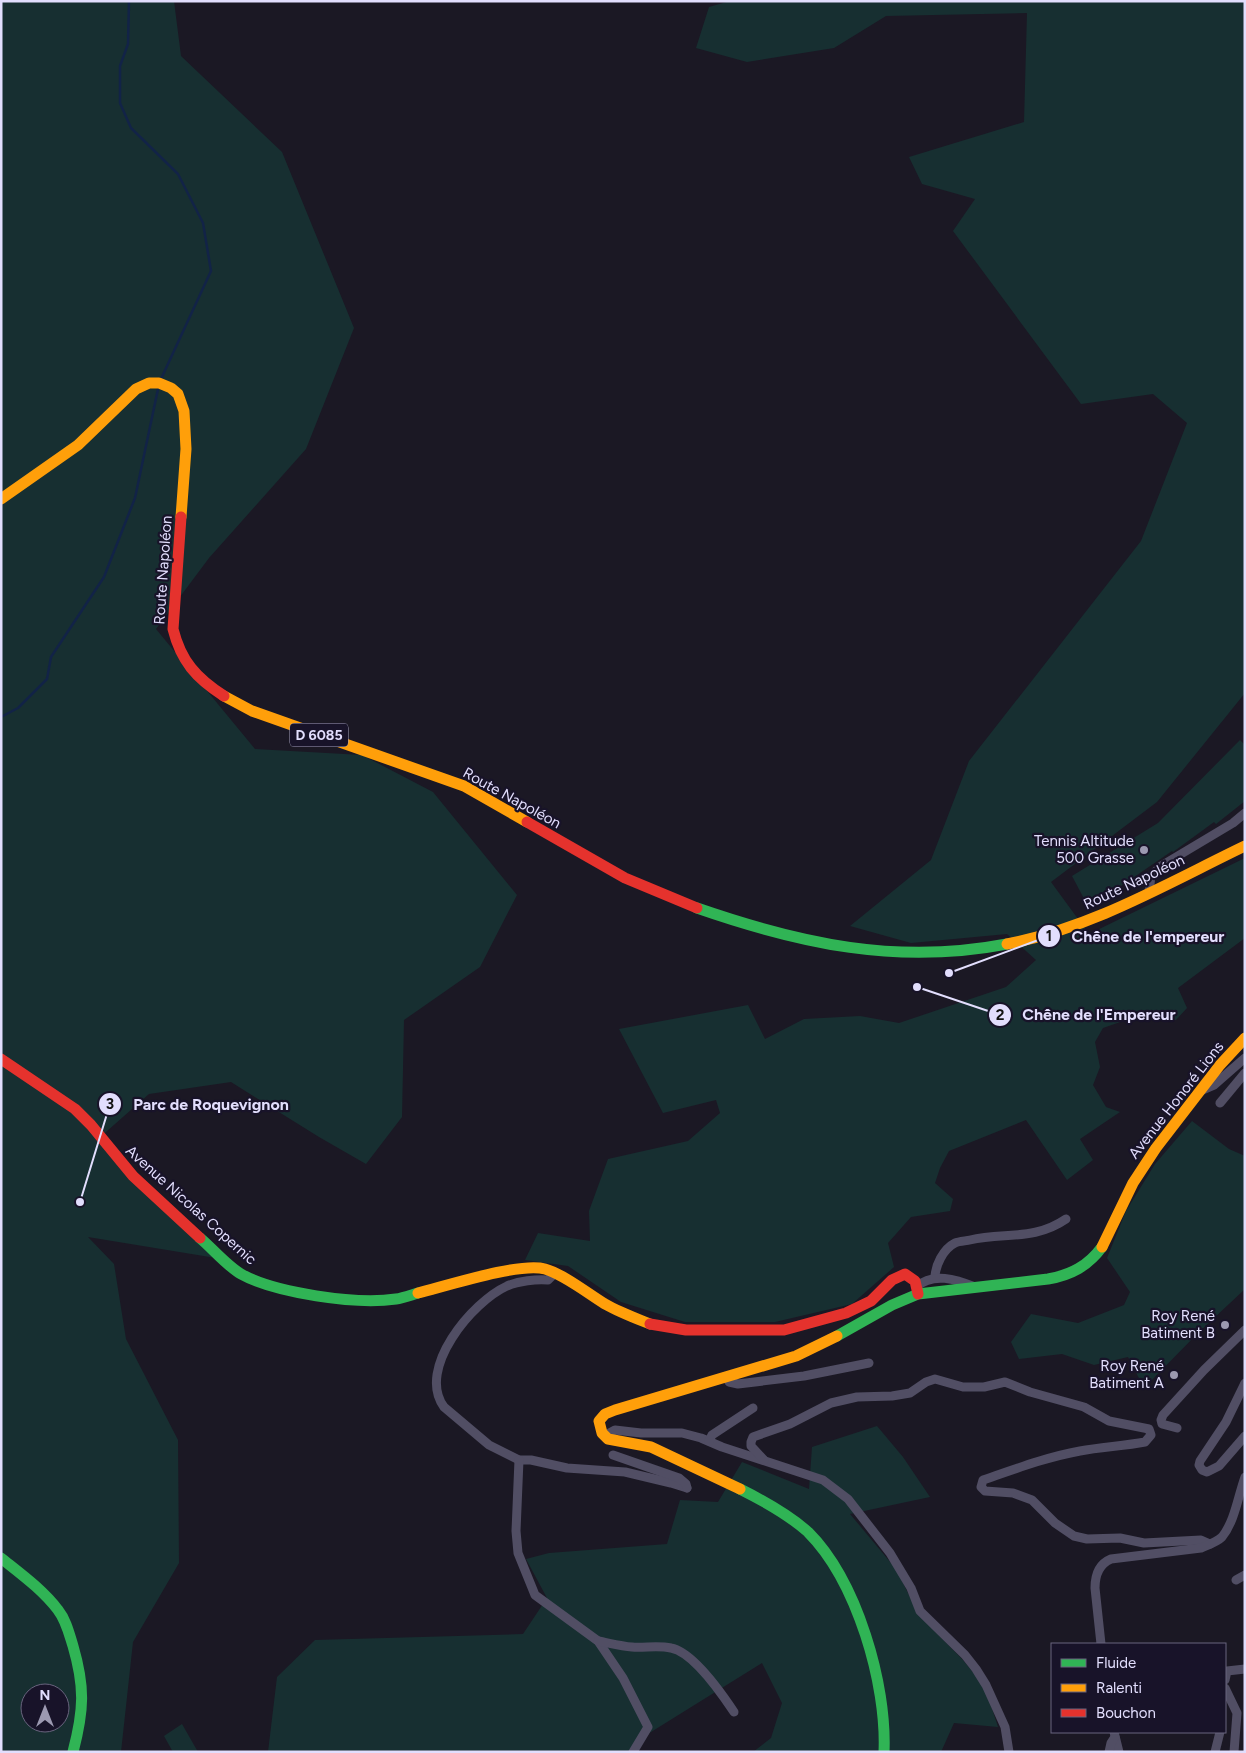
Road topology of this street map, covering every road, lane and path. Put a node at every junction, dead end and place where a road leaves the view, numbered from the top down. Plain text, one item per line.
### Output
1 (1, 499) edge
2 (1245, 813) edge
3 (1245, 846) edge
4 (1149, 892) junction
5 (1245, 1038) edge
6 (1245, 1058) edge
7 (1, 1059) edge
8 (1245, 1073) edge
9 (1199, 1091) junction
10 (1220, 1103) dead end
11 (1066, 1219) dead end
12 (555, 1273) junction
13 (935, 1278) junction
14 (975, 1287) junction
15 (917, 1291) junction
16 (1245, 1330) edge
17 (869, 1362) dead end
18 (727, 1378) junction
19 (1245, 1383) edge
20 (1245, 1400) edge
21 (1234, 1405) junction
22 (753, 1408) dead end
23 (1177, 1428) dead end
24 (604, 1436) junction
25 (1245, 1436) edge
26 (709, 1441) junction
27 (613, 1455) dead end
28 (519, 1460) junction
29 (764, 1460) junction
30 (1245, 1477) edge
31 (1210, 1544) junction
32 (1, 1558) edge
33 (1245, 1575) edge
34 (1236, 1580) dead end
35 (598, 1641) junction
36 (1101, 1643) edge
37 (1245, 1669) edge
38 (1226, 1676) edge
39 (1226, 1690) edge
40 (734, 1712) dead end
41 (1220, 1733) edge
42 (1114, 1734) edge
43 (73, 1752) edge
44 (633, 1752) edge
45 (884, 1752) edge
46 (1010, 1752) edge
47 (1109, 1752) edge
48 (1119, 1752) edge
49 (1215, 1752) edge
50 (1234, 1752) edge

1 - 4 main road, Route Napoléon / D 6085
2 - 4 street
3 - 4 main road, Route Napoléon / D 6085
5 - 9 main road, Avenue Honoré Lions
6 - 9 street
7 - 12 main road, Avenue Nicolas Copernic
8 - 10 street
9 - 14 main road, Avenue Honoré Lions
11 - 13 street
12 - 15 main road, Avenue Nicolas Copernic
12 - 28 street
13 - 14 street
13 - 15 street
14 - 15 main road, Avenue Honoré Lions
15 - 18 main road, Avenue Honoré Lions
16 - 23 street
17 - 18 street
18 - 24 main road, Avenue Honoré Lions
19 - 21 street
20 - 21 street
21 - 25 street
22 - 26 street
24 - 26 street
24 - 45 main road
26 - 29 street
27 - 28 street
28 - 35 street
29 - 31 street
29 - 46 street
30 - 31 street
31 - 36 street
32 - 43 main road
33 - 34 street
35 - 40 street
35 - 44 street
37 - 38 street
39 - 50 street
41 - 49 street
42 - 47 street
42 - 48 street

